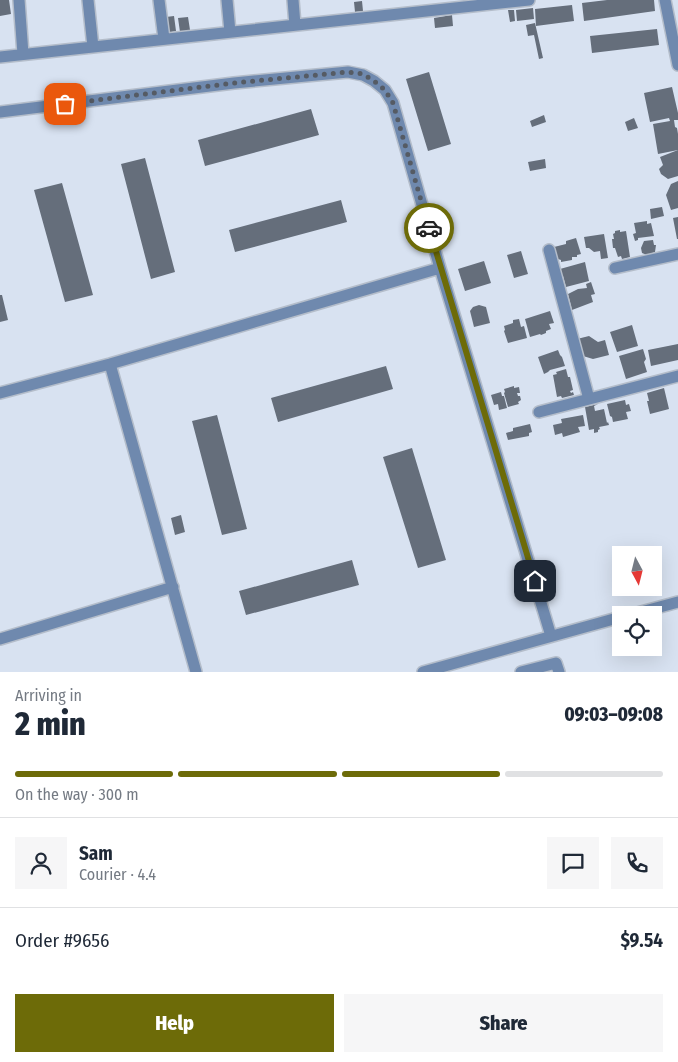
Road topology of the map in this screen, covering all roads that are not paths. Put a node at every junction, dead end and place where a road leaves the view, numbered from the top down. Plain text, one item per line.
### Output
1 (19, 0) edge
2 (88, 0) edge
3 (159, 0) edge
4 (227, 0) edge
5 (292, 0) edge
6 (528, 0) edge
7 (665, 0) edge
8 (295, 25) junction
9 (230, 32) junction
10 (164, 39) junction
11 (93, 47) junction
12 (23, 54) junction
13 (0, 57) edge
14 (678, 65) edge
15 (0, 112) edge
16 (549, 250) dead end
17 (678, 254) edge
18 (440, 268) junction
19 (615, 268) dead end
20 (110, 364) junction
21 (678, 376) edge
22 (0, 393) edge
23 (589, 399) junction
24 (538, 412) dead end
25 (173, 587) junction
26 (678, 602) edge
27 (662, 606) edge
28 (612, 620) edge
29 (551, 636) junction
30 (0, 640) edge
31 (552, 668) edge
32 (196, 672) edge
33 (423, 672) edge
34 (521, 672) edge

1 - 12 street
2 - 11 street
3 - 10 street
4 - 9 street
5 - 8 street
6 - 8 street
7 - 14 street
8 - 9 street
9 - 10 street
10 - 11 street
11 - 12 street
12 - 13 street
15 - 18 street
16 - 23 street
17 - 19 street
18 - 20 street
18 - 29 street
20 - 22 street
20 - 25 street
21 - 23 street
23 - 24 street
25 - 30 street
25 - 32 street
26 - 27 street
28 - 29 street
29 - 33 street
31 - 34 street

